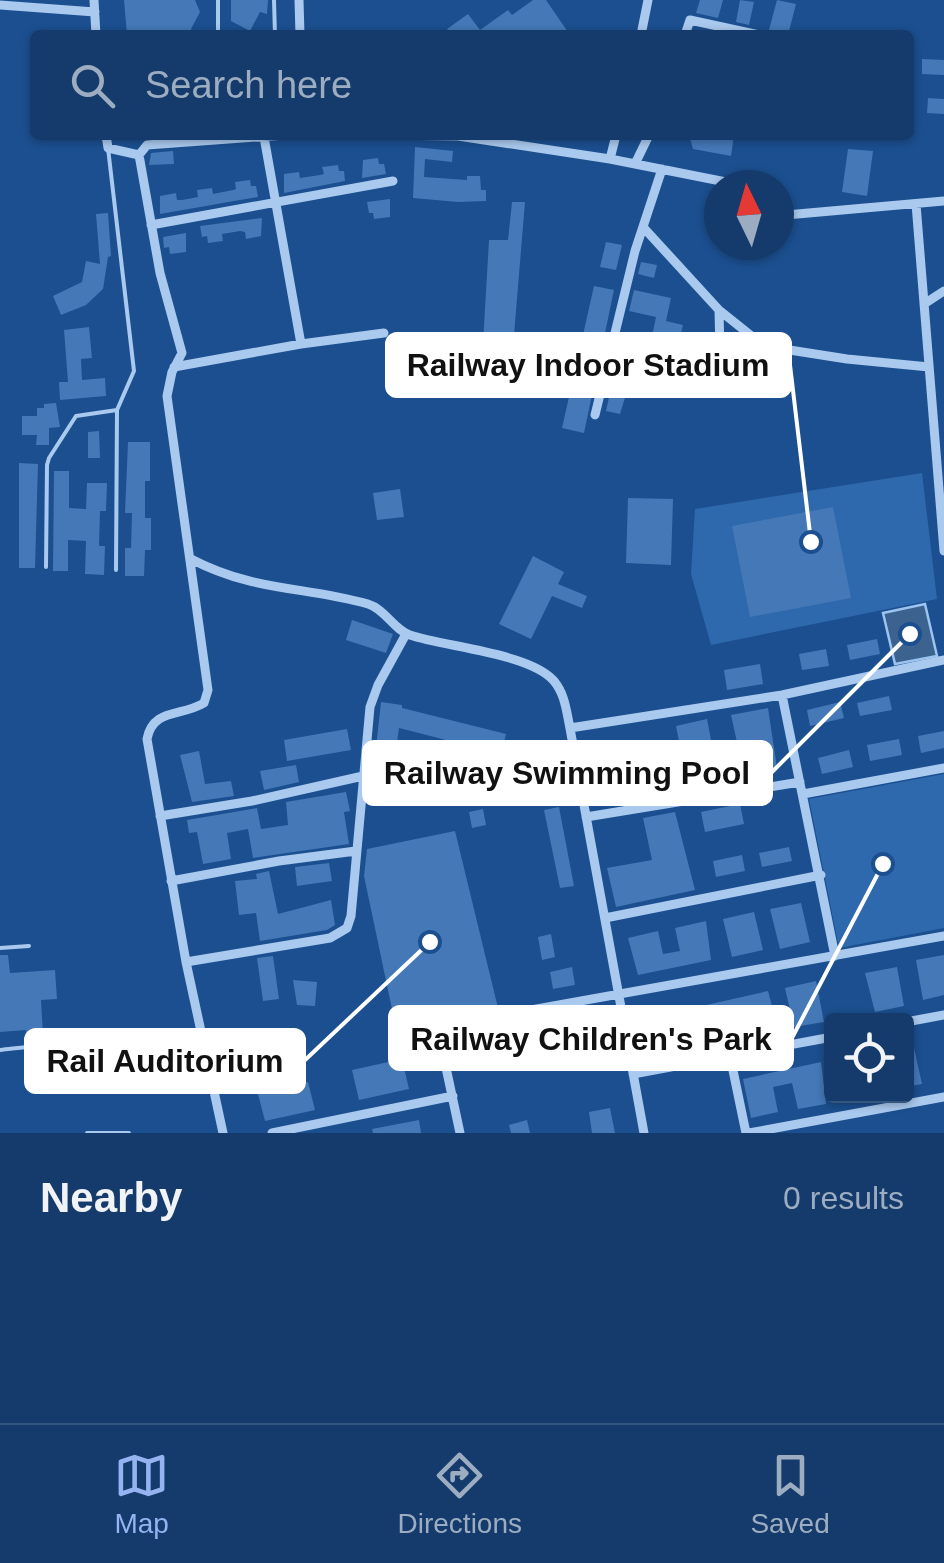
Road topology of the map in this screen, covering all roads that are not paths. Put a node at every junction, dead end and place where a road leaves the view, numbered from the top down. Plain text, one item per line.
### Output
1 (94, 0) edge
2 (218, 0) edge
3 (274, 0) edge
4 (299, 0) edge
5 (648, 0) edge
6 (0, 5) edge
7 (95, 12) junction
8 (96, 30) edge
9 (218, 30) edge
10 (275, 30) edge
11 (300, 30) edge
12 (641, 30) edge
13 (687, 30) edge
14 (736, 30) edge
15 (107, 140) edge
16 (198, 140) edge
17 (265, 140) edge
18 (483, 140) edge
19 (615, 140) edge
20 (647, 140) edge
21 (108, 148) junction
22 (139, 155) junction
23 (610, 160) junction
24 (635, 164) junction
25 (662, 170) junction
26 (704, 178) edge
27 (394, 181) dead end
28 (944, 201) edge
29 (276, 202) junction
30 (916, 204) junction
31 (794, 214) edge
32 (152, 225) junction
33 (643, 226) junction
34 (944, 291) edge
35 (924, 304) junction
36 (718, 310) junction
37 (384, 333) dead end
38 (301, 344) junction
39 (929, 367) junction
40 (174, 368) junction
41 (716, 392) dead end
42 (117, 410) junction
43 (595, 414) dead end
44 (944, 551) edge
45 (191, 559) junction
46 (46, 567) dead end
47 (116, 570) dead end
48 (406, 634) junction
49 (944, 660) edge
50 (782, 695) junction
51 (570, 728) junction
52 (944, 768) edge
53 (363, 776) junction
54 (800, 782) junction
55 (803, 794) junction
56 (160, 816) junction
57 (586, 817) junction
58 (356, 851) junction
59 (821, 876) junction
60 (171, 881) junction
61 (605, 918) junction
62 (944, 936) edge
63 (29, 946) dead end
64 (0, 948) edge
65 (835, 956) junction
66 (186, 962) junction
67 (619, 995) junction
68 (944, 1016) edge
69 (914, 1021) edge
70 (824, 1038) edge
71 (0, 1050) edge
72 (730, 1056) junction
73 (633, 1074) junction
74 (184, 1075) dead end
75 (453, 1096) junction
76 (944, 1097) edge
77 (87, 1133) edge
78 (129, 1133) edge
79 (223, 1133) edge
80 (272, 1133) edge
81 (460, 1133) edge
82 (644, 1133) edge
83 (747, 1133) edge

1 - 7 street
2 - 9 lane
3 - 10 lane
4 - 11 street
5 - 12 street
6 - 7 street
7 - 8 street
13 - 14 street
15 - 21 street
16 - 22 street
17 - 29 street
18 - 23 street
19 - 23 street
20 - 24 street
21 - 22 street
21 - 42 lane
22 - 32 street
23 - 24 street
24 - 25 street
25 - 26 street
25 - 33 street
27 - 29 street
28 - 30 street
29 - 32 street
29 - 38 street
30 - 31 street
30 - 35 street
32 - 40 street
33 - 36 street
33 - 43 street
34 - 35 street
35 - 39 street
36 - 39 street
36 - 41 street
37 - 38 street
38 - 40 street
39 - 44 street
40 - 45 street
42 - 46 lane
42 - 47 lane
45 - 48 street
45 - 56 street
48 - 51 street
48 - 53 street
49 - 50 street
50 - 51 street
50 - 54 street
51 - 57 street
52 - 55 street
53 - 56 street
53 - 58 street
54 - 55 street
54 - 57 street
55 - 59 street
56 - 60 street
57 - 61 street
58 - 60 street
58 - 66 street
59 - 61 street
59 - 65 street
60 - 66 street
61 - 67 street
62 - 65 street
63 - 64 lane
65 - 67 street
66 - 79 street
67 - 73 street
67 - 75 street
68 - 69 street
70 - 72 street
71 - 74 lane
72 - 73 street
72 - 83 street
73 - 82 street
75 - 80 street
75 - 81 street
76 - 83 street
77 - 78 lane

